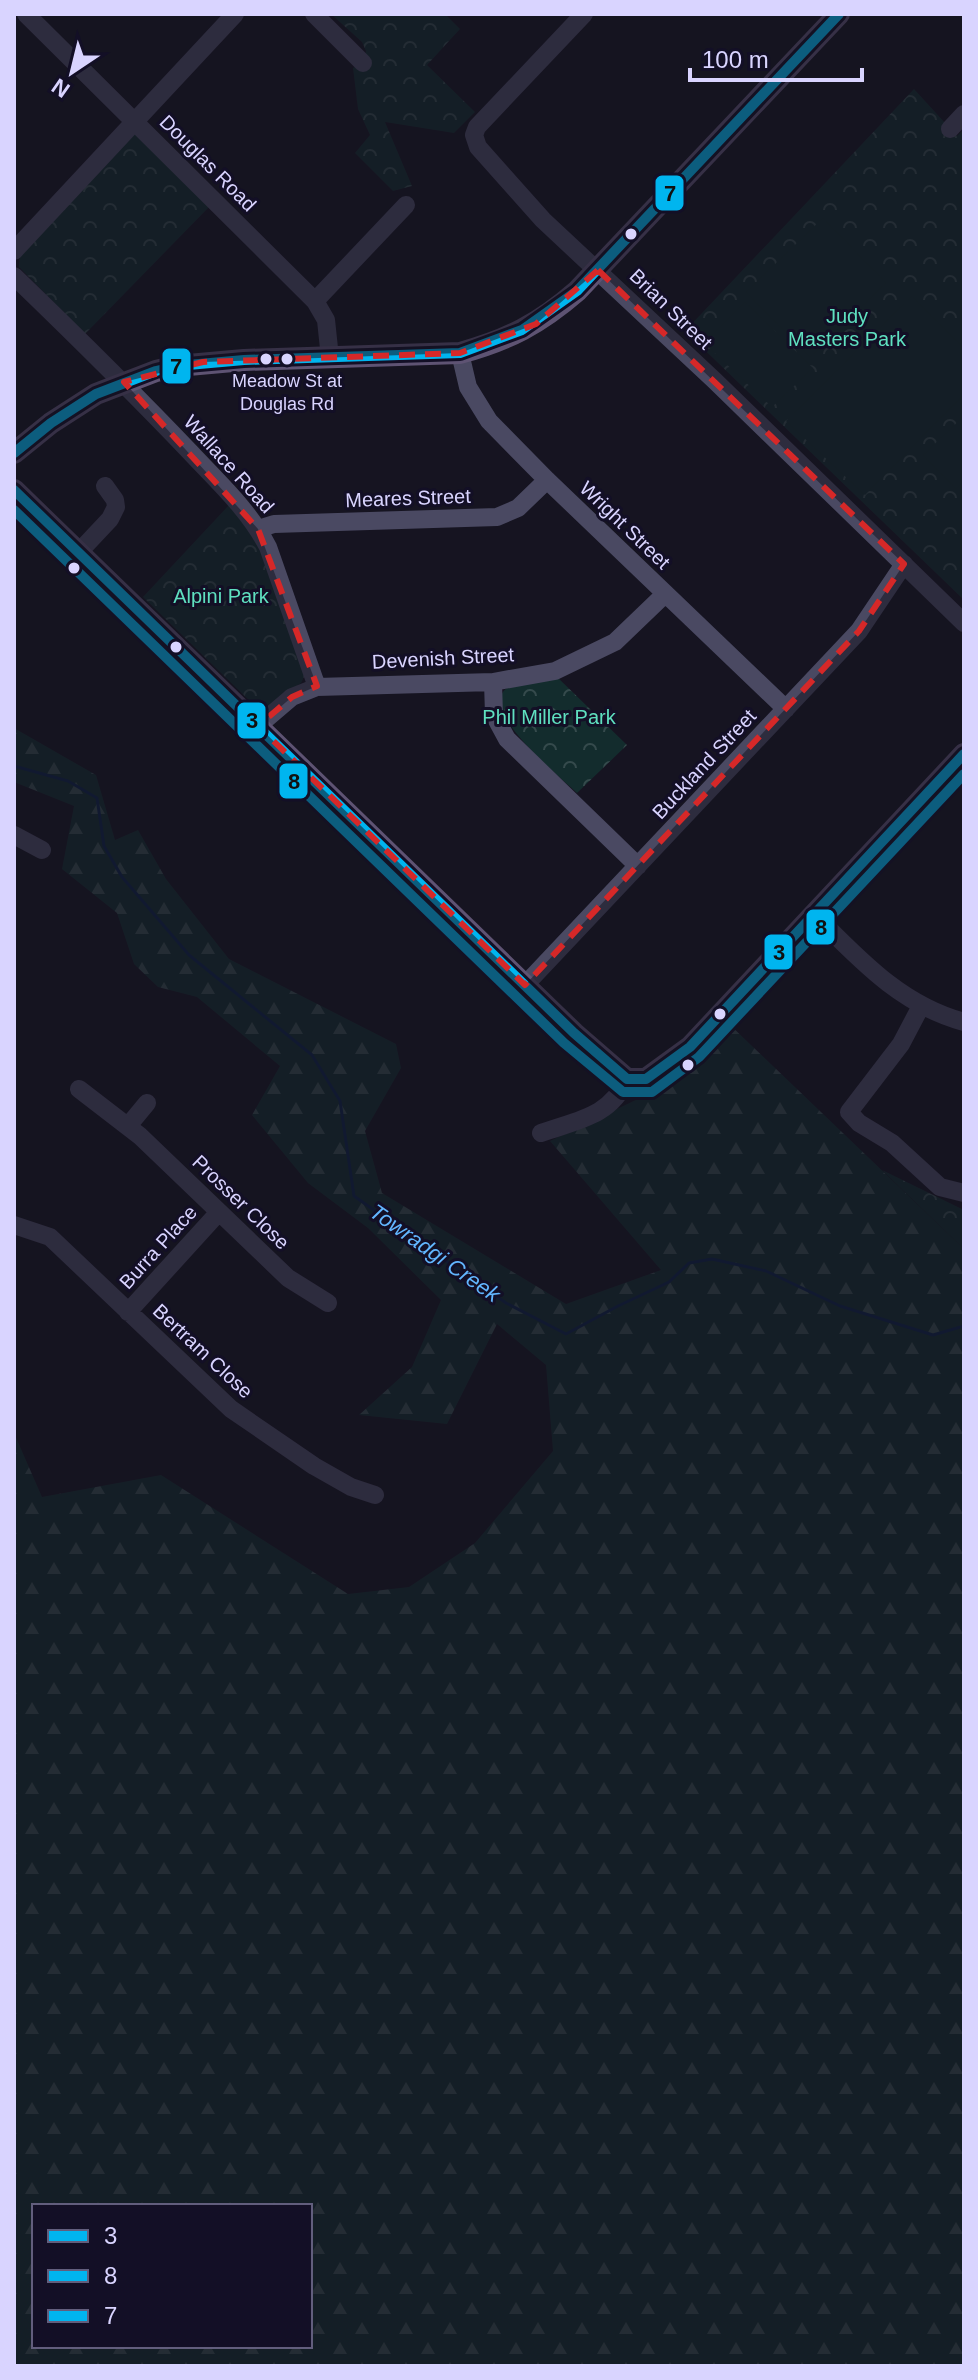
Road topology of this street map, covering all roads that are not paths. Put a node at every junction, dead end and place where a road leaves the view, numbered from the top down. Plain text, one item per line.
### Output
1 (26, 14) edge
2 (235, 14) edge
3 (314, 14) edge
4 (839, 14) edge
5 (571, 18) edge
6 (363, 63) dead end
7 (964, 114) edge
8 (135, 121) junction
9 (950, 129) dead end
10 (406, 205) dead end
11 (14, 251) edge
12 (598, 270) junction
13 (14, 276) edge
14 (315, 301) junction
15 (460, 353) junction
16 (330, 358) junction
17 (124, 382) junction
18 (14, 453) edge
19 (547, 480) junction
20 (105, 486) dead end
21 (14, 490) edge
22 (258, 529) junction
23 (79, 552) junction
24 (904, 564) junction
25 (665, 594) junction
26 (964, 623) edge
27 (493, 682) junction
28 (317, 687) junction
29 (786, 709) junction
30 (258, 726) junction
31 (964, 754) edge
32 (14, 835) edge
33 (42, 850) dead end
34 (638, 866) junction
35 (815, 915) junction
36 (525, 985) junction
37 (921, 1006) junction
38 (964, 1022) edge
39 (627, 1079) junction
40 (79, 1089) dead end
41 (147, 1103) dead end
42 (128, 1126) junction
43 (541, 1133) dead end
44 (964, 1193) edge
45 (219, 1212) junction
46 (14, 1225) edge
47 (328, 1303) dead end
48 (128, 1312) junction
49 (375, 1495) dead end

1 - 8 street, Douglas Road
2 - 8 street
3 - 6 street
4 - 12 main road
5 - 12 street, Brian Street
7 - 9 street
8 - 11 street
8 - 14 street, Douglas Road
10 - 14 street
12 - 15 main road
12 - 24 street, Brian Street
13 - 17 street, Wallace Road
14 - 16 street, Douglas Road
15 - 16 main road
15 - 19 street, Wright Street
16 - 17 main road
17 - 18 main road
17 - 22 street, Wallace Road
19 - 22 street, Meares Street
19 - 25 street, Wright Street
20 - 23 street
21 - 23 main road
22 - 28 street, Wallace Road
23 - 30 main road
24 - 26 street, Brian Street
24 - 29 street, Buckland Street
25 - 27 street, Devenish Street
25 - 29 street, Wright Street
27 - 28 street, Devenish Street
27 - 34 street
28 - 30 street, Devenish Street
29 - 34 street, Buckland Street
30 - 36 main road
31 - 35 main road
32 - 33 street
34 - 36 street, Buckland Street
35 - 37 street
35 - 39 main road
36 - 39 main road
37 - 38 street
37 - 44 street
39 - 43 street
40 - 42 street, Prosser Close
41 - 42 street
42 - 45 street, Prosser Close
45 - 47 street, Prosser Close
45 - 48 street, Burra Place
46 - 48 street, Bertram Close
48 - 49 street, Bertram Close

